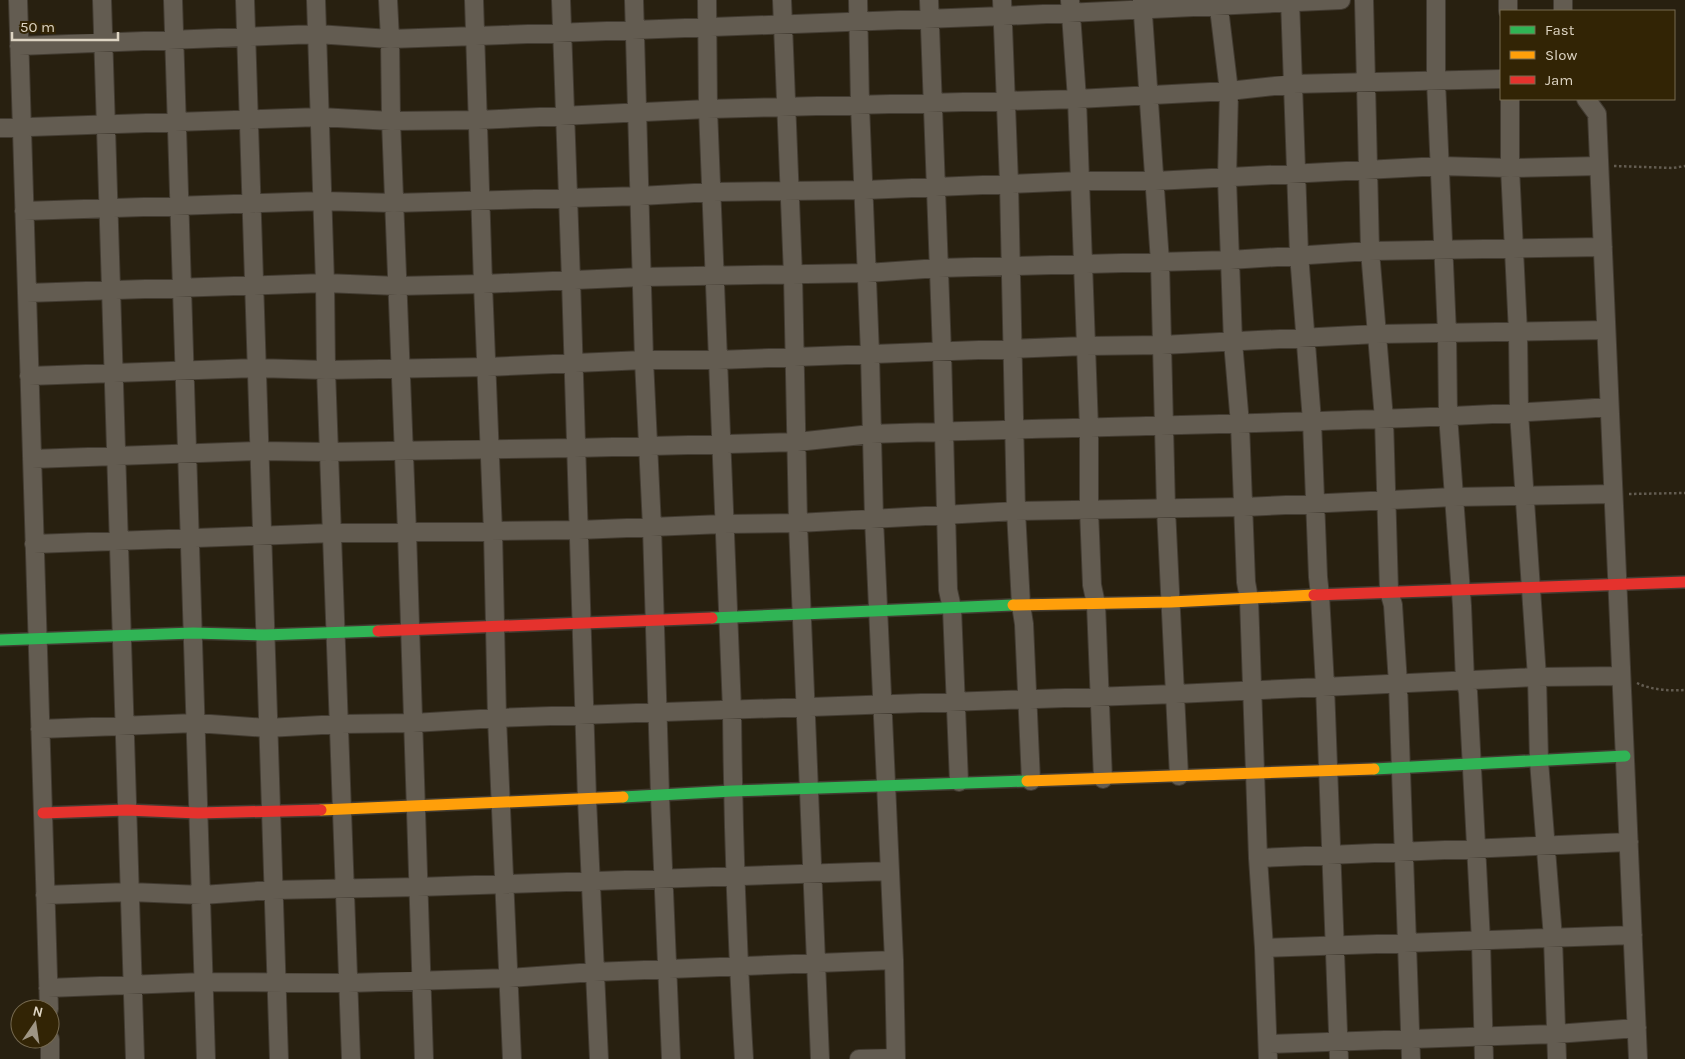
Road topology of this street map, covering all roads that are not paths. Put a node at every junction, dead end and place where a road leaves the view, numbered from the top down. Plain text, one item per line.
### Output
1 (18, 0) edge
2 (102, 0) edge
3 (173, 0) edge
4 (245, 0) edge
5 (316, 0) edge
6 (388, 0) edge
7 (474, 0) edge
8 (561, 0) edge
9 (634, 0) edge
10 (707, 0) edge
11 (782, 0) edge
12 (858, 0) edge
13 (929, 0) edge
14 (1341, 0) edge
15 (1364, 0) edge
16 (1436, 0) edge
17 (1290, 2) edge
18 (1218, 3) edge
19 (1142, 4) edge
20 (1070, 7) edge
21 (1002, 8) edge
22 (930, 18) junction
23 (859, 21) junction
24 (783, 24) junction
25 (708, 27) junction
26 (636, 29) junction
27 (561, 33) junction
28 (317, 34) junction
29 (476, 36) junction
30 (246, 37) junction
31 (390, 39) junction
32 (175, 40) junction
33 (103, 43) junction
34 (19, 46) junction
35 (1500, 79) edge
36 (1436, 81) junction
37 (1365, 82) junction
38 (1293, 84) junction
39 (1229, 91) junction
40 (1149, 96) junction
41 (1077, 99) junction
42 (1510, 100) edge
43 (1587, 100) edge
44 (933, 102) junction
45 (1005, 102) junction
46 (860, 105) junction
47 (785, 107) junction
48 (708, 109) junction
49 (636, 113) junction
50 (565, 115) junction
51 (320, 117) junction
52 (249, 119) junction
53 (478, 120) junction
54 (390, 121) junction
55 (177, 122) junction
56 (106, 124) junction
57 (0, 128) edge
58 (22, 128) junction
59 (1440, 166) junction
60 (1599, 166) junction
61 (1510, 168) junction
62 (1368, 169) junction
63 (1297, 173) junction
64 (1228, 179) junction
65 (1080, 181) junction
66 (1155, 182) junction
67 (1009, 183) junction
68 (937, 186) junction
69 (789, 190) junction
70 (865, 190) junction
71 (712, 192) junction
72 (640, 196) junction
73 (568, 198) junction
74 (322, 201) junction
75 (481, 201) junction
76 (394, 203) junction
77 (251, 204) junction
78 (180, 206) junction
79 (108, 208) junction
80 (24, 211) junction
81 (1602, 247) junction
82 (1443, 249) junction
83 (1513, 249) junction
84 (1370, 250) junction
85 (1299, 254) junction
86 (1230, 260) junction
87 (1160, 262) junction
88 (1083, 264) junction
89 (1011, 266) junction
90 (939, 268) junction
91 (867, 273) junction
92 (793, 275) junction
93 (715, 276) junction
94 (642, 277) junction
95 (571, 280) junction
96 (325, 283) junction
97 (483, 284) junction
98 (254, 285) junction
99 (398, 286) junction
100 (182, 288) junction
101 (111, 290) junction
102 (27, 293) junction
103 (1606, 330) junction
104 (1518, 332) junction
105 (1447, 333) junction
106 (1377, 334) junction
107 (1306, 338) junction
108 (1233, 342) junction
109 (1162, 345) junction
110 (1086, 346) junction
111 (1013, 349) junction
112 (942, 352) junction
113 (870, 354) junction
114 (795, 357) junction
115 (644, 360) junction
116 (718, 360) junction
117 (573, 364) junction
118 (487, 367) junction
119 (256, 368) junction
120 (400, 368) junction
121 (326, 370) junction
122 (185, 371) junction
123 (114, 373) junction
124 (29, 376) junction
125 (1610, 407) junction
126 (1519, 413) junction
127 (1448, 415) junction
128 (1384, 420) junction
129 (1312, 421) junction
130 (1240, 424) junction
131 (1164, 426) junction
132 (1089, 428) junction
133 (1014, 430) junction
134 (944, 431) junction
135 (871, 434) junction
136 (797, 442) junction
137 (720, 443) junction
138 (648, 445) junction
139 (575, 448) junction
140 (259, 450) junction
141 (490, 450) junction
142 (404, 451) junction
143 (329, 452) junction
144 (188, 453) junction
145 (116, 456) junction
146 (32, 459) junction
147 (1613, 494) junction
148 (1524, 496) junction
149 (1454, 497) junction
150 (1386, 501) junction
151 (1315, 504) junction
152 (1244, 507) junction
153 (1166, 509) junction
154 (1089, 510) junction
155 (1016, 511) junction
156 (945, 516) junction
157 (874, 519) junction
158 (798, 523) junction
159 (723, 524) junction
160 (652, 527) junction
161 (579, 530) junction
162 (407, 532) junction
163 (493, 532) junction
164 (333, 533) junction
165 (261, 536) junction
166 (190, 539) junction
167 (119, 541) junction
168 (34, 544) junction
169 (1685, 582) edge
170 (1617, 584) junction
171 (1530, 588) junction
172 (1459, 589) junction
173 (1390, 591) junction
174 (1320, 595) junction
175 (1249, 599) junction
176 (1171, 602) junction
177 (1021, 604) junction
178 (1096, 604) junction
179 (952, 608) junction
180 (878, 611) junction
181 (803, 614) junction
182 (728, 618) junction
183 (654, 621) junction
184 (582, 624) junction
185 (496, 626) junction
186 (410, 630) junction
187 (193, 633) junction
188 (336, 633) junction
189 (264, 635) junction
190 (122, 636) junction
191 (38, 639) junction
192 (0, 640) edge
193 (1621, 676) junction
194 (1537, 677) junction
195 (1465, 680) junction
196 (1398, 684) junction
197 (1325, 686) junction
198 (1252, 690) junction
199 (1176, 694) junction
200 (1100, 696) junction
201 (1028, 698) junction
202 (956, 701) junction
203 (882, 703) junction
204 (807, 707) junction
205 (732, 710) junction
206 (657, 713) junction
207 (586, 716) junction
208 (497, 718) junction
209 (196, 723) junction
210 (412, 723) junction
211 (340, 724) junction
212 (125, 726) junction
213 (267, 728) junction
214 (40, 729) junction
215 (1625, 756) junction
216 (1539, 761) junction
217 (1471, 765) junction
218 (1400, 768) junction
219 (1328, 770) junction
220 (1256, 773) junction
221 (1180, 776) junction
222 (1103, 779) junction
223 (1031, 781) junction
224 (959, 782) junction
225 (886, 785) junction
226 (809, 789) junction
227 (732, 791) junction
228 (660, 796) junction
229 (587, 799) junction
230 (500, 802) junction
231 (415, 805) junction
232 (342, 809) junction
233 (127, 810) junction
234 (270, 812) junction
235 (43, 813) junction
236 (198, 813) junction
237 (1629, 842) junction
238 (1545, 845) junction
239 (1475, 849) junction
240 (1403, 853) junction
241 (1332, 855) junction
242 (1258, 858) junction
243 (889, 871) junction
244 (812, 873) junction
245 (736, 875) junction
246 (663, 878) junction
247 (591, 880) junction
248 (505, 884) junction
249 (418, 887) junction
250 (345, 889) junction
251 (273, 890) junction
252 (130, 892) junction
253 (45, 895) junction
254 (202, 895) junction
255 (1633, 935) junction
256 (1553, 938) junction
257 (1480, 941) junction
258 (1408, 943) junction
259 (1334, 946) junction
260 (1264, 948) junction
261 (894, 960) junction
262 (817, 964) junction
263 (739, 967) junction
264 (668, 969) junction
265 (594, 972) junction
266 (509, 978) junction
267 (421, 981) junction
268 (204, 982) junction
269 (276, 983) junction
270 (348, 983) junction
271 (132, 985) junction
272 (48, 988) junction
273 (49, 999) edge
274 (1637, 1028) junction
275 (1556, 1034) junction
276 (1483, 1037) junction
277 (1411, 1040) junction
278 (1268, 1051) edge
279 (1339, 1051) edge
280 (896, 1058) edge
281 (135, 1059) edge
282 (206, 1059) edge
283 (279, 1059) edge
284 (350, 1059) edge
285 (424, 1059) edge
286 (512, 1059) edge
287 (599, 1059) edge
288 (671, 1059) edge
289 (744, 1059) edge
290 (820, 1059) edge
291 (859, 1059) edge
292 (1412, 1059) edge
293 (1484, 1059) edge
294 (1557, 1059) edge
295 (1638, 1059) edge

1 - 34 street
2 - 33 street
3 - 32 street
4 - 30 street
5 - 28 street
6 - 31 street
7 - 29 street
8 - 27 street
9 - 26 street
10 - 25 street
11 - 24 street
12 - 23 street
13 - 22 street
14 - 17 street
15 - 37 street
16 - 36 street
17 - 18 street
17 - 38 street
18 - 19 street
18 - 39 street
19 - 20 street
19 - 40 street
20 - 21 street
20 - 41 street
21 - 22 street
21 - 45 street
22 - 23 street
22 - 44 street
23 - 24 street
23 - 46 street
24 - 25 street
24 - 47 street
25 - 26 street
25 - 48 street
26 - 27 street
26 - 49 street
27 - 29 street
27 - 50 street
28 - 30 street
28 - 31 street
28 - 51 street
29 - 31 street
29 - 53 street
30 - 32 street
30 - 52 street
31 - 54 street
32 - 33 street
32 - 55 street
33 - 34 street
33 - 56 street
34 - 58 street
35 - 36 street
36 - 37 street
36 - 59 street
37 - 38 street
37 - 62 street
38 - 39 street
38 - 63 street
39 - 40 street
39 - 64 street
40 - 41 street
40 - 66 street
41 - 45 street
41 - 65 street
42 - 61 street
43 - 60 street
44 - 45 street
44 - 46 street
44 - 68 street
45 - 67 street
46 - 47 street
46 - 70 street
47 - 48 street
47 - 69 street
48 - 49 street
48 - 71 street
49 - 50 street
49 - 72 street
50 - 53 street
50 - 73 street
51 - 52 street
51 - 54 street
51 - 74 street
52 - 55 street
52 - 77 street
53 - 54 street
53 - 75 street
54 - 76 street
55 - 56 street
55 - 78 street
56 - 58 street
56 - 79 street
57 - 58 street
58 - 80 street
59 - 61 street
59 - 62 street
59 - 82 street
60 - 61 street
60 - 81 street
61 - 83 street
62 - 63 street
62 - 84 street
63 - 64 street
63 - 85 street
64 - 66 street
64 - 86 street
65 - 66 street
65 - 67 street
65 - 88 street
66 - 87 street
67 - 68 street
67 - 89 street
68 - 70 street
68 - 90 street
69 - 70 street
69 - 71 street
69 - 92 street
70 - 91 street
71 - 72 street
71 - 93 street
72 - 73 street
72 - 94 street
73 - 75 street
73 - 95 street
74 - 76 street
74 - 77 street
74 - 96 street
75 - 76 street
75 - 97 street
76 - 99 street
77 - 78 street
77 - 98 street
78 - 79 street
78 - 100 street
79 - 80 street
79 - 101 street
80 - 102 street
81 - 83 street
81 - 103 street
82 - 83 street
82 - 84 street
82 - 105 street
83 - 104 street
84 - 85 street
84 - 106 street
85 - 86 street
85 - 107 street
86 - 87 street
86 - 108 street
87 - 88 street
87 - 109 street
88 - 89 street
88 - 110 street
89 - 90 street
89 - 111 street
90 - 91 street
90 - 112 street
91 - 92 street
91 - 113 street
92 - 93 street
92 - 114 street
93 - 94 street
93 - 116 street
94 - 95 street
94 - 115 street
95 - 97 street
95 - 117 street
96 - 98 street
96 - 99 street
96 - 121 street
97 - 99 street
97 - 118 street
98 - 100 street
98 - 119 street
99 - 120 street
100 - 101 street
100 - 122 street
101 - 102 street
101 - 123 street
102 - 124 street
103 - 104 street
103 - 125 street
104 - 105 street
104 - 126 street
105 - 106 street
105 - 127 street
106 - 107 street
106 - 128 street
107 - 108 street
107 - 129 street
108 - 109 street
108 - 130 street
109 - 110 street
109 - 131 street
110 - 111 street
110 - 132 street
111 - 112 street
111 - 133 street
112 - 113 street
112 - 134 street
113 - 114 street
113 - 135 street
114 - 116 street
114 - 136 street
115 - 116 street
115 - 117 street
115 - 138 street
116 - 137 street
117 - 118 street
117 - 139 street
118 - 120 street
118 - 141 street
119 - 121 street
119 - 122 street
119 - 140 street
120 - 121 street
120 - 142 street
121 - 143 street
122 - 123 street
122 - 144 street
123 - 124 street
123 - 145 street
124 - 146 street
125 - 126 street
125 - 147 street
126 - 127 street
126 - 148 street
127 - 128 street
127 - 149 street
128 - 129 street
128 - 150 street
129 - 130 street
129 - 151 street
130 - 131 street
130 - 152 street
131 - 132 street
131 - 153 street
132 - 133 street
132 - 154 street
133 - 134 street
133 - 155 street
134 - 135 street
134 - 156 street
135 - 136 street
135 - 157 street
136 - 137 street
136 - 158 street
137 - 138 street
137 - 159 street
138 - 139 street
138 - 160 street
139 - 141 street
139 - 161 street
140 - 143 street
140 - 144 street
140 - 165 street
141 - 142 street
141 - 163 street
142 - 143 street
142 - 162 street
143 - 164 street
144 - 145 street
144 - 166 street
145 - 146 street
145 - 167 street
146 - 168 street
147 - 148 street
147 - 170 street
148 - 149 street
148 - 171 street
149 - 150 street
149 - 172 street
150 - 151 street
150 - 173 street
151 - 152 street
151 - 174 street
152 - 153 street
152 - 175 street
153 - 154 street
153 - 176 street
154 - 155 street
154 - 178 street
155 - 156 street
155 - 177 street
156 - 157 street
156 - 179 street
157 - 158 street
157 - 180 street
158 - 159 street
158 - 181 street
159 - 160 street
159 - 182 street
160 - 161 street
160 - 183 street
161 - 163 street
161 - 184 street
162 - 163 street
162 - 164 street
162 - 186 street
163 - 185 street
164 - 165 street
164 - 188 street
165 - 166 street
165 - 189 street
166 - 167 street
166 - 187 street
167 - 168 street
167 - 190 street
168 - 191 street
169 - 170 street
170 - 171 street
170 - 193 street
171 - 172 street
171 - 194 street
172 - 173 street
172 - 195 street
173 - 174 street
173 - 196 street
174 - 175 street
174 - 197 street
175 - 176 street
175 - 198 street
176 - 178 street
176 - 199 street
177 - 178 street
177 - 179 street
177 - 201 street
178 - 200 street
179 - 180 street
179 - 202 street
180 - 181 street
180 - 203 street
181 - 182 street
181 - 204 street
182 - 183 street
182 - 205 street
183 - 184 street
183 - 206 street
184 - 185 street
184 - 207 street
185 - 186 street
185 - 208 street
186 - 188 street
186 - 210 street
187 - 189 street
187 - 190 street
187 - 209 street
188 - 189 street
188 - 211 street
189 - 213 street
190 - 191 street
190 - 212 street
191 - 192 street
191 - 214 street
193 - 194 street
193 - 215 street
194 - 195 street
194 - 216 street
195 - 196 street
195 - 217 street
196 - 197 street
196 - 218 street
197 - 198 street
197 - 219 street
198 - 199 street
198 - 220 street
199 - 200 street
199 - 221 street
200 - 201 street
200 - 222 street
201 - 202 street
201 - 223 street
202 - 203 street
202 - 224 street
203 - 204 street
203 - 225 street
204 - 205 street
204 - 226 street
205 - 206 street
205 - 227 street
206 - 207 street
206 - 228 street
207 - 208 street
207 - 229 street
208 - 210 street
208 - 230 street
209 - 212 street
209 - 213 street
209 - 236 street
210 - 211 street
210 - 231 street
211 - 213 street
211 - 232 street
212 - 214 street
212 - 233 street
213 - 234 street
214 - 235 street
215 - 216 street
215 - 237 street
216 - 217 street
216 - 238 street
217 - 218 street
217 - 239 street
218 - 219 street
218 - 240 street
219 - 220 street
219 - 241 street
220 - 221 street
220 - 242 street
221 - 222 street
222 - 223 street
223 - 224 street
224 - 225 street
225 - 226 street
225 - 243 street
226 - 227 street
226 - 244 street
227 - 228 street
227 - 245 street
228 - 229 street
228 - 246 street
229 - 230 street
229 - 247 street
230 - 231 street
230 - 248 street
231 - 232 street
231 - 249 street
232 - 234 street
232 - 250 street
233 - 235 street
233 - 236 street
233 - 252 street
234 - 236 street
234 - 251 street
235 - 253 street
236 - 254 street
237 - 238 street
237 - 255 street
238 - 239 street
238 - 256 street
239 - 240 street
239 - 257 street
240 - 241 street
240 - 258 street
241 - 242 street
241 - 259 street
242 - 260 street
243 - 244 street
243 - 261 street
244 - 245 street
244 - 262 street
245 - 246 street
245 - 263 street
246 - 247 street
246 - 264 street
247 - 248 street
247 - 265 street
248 - 249 street
248 - 266 street
249 - 250 street
249 - 267 street
250 - 251 street
250 - 270 street
251 - 254 street
251 - 269 street
252 - 253 street
252 - 254 street
252 - 271 street
253 - 272 street
254 - 268 street
255 - 256 street
255 - 274 street
256 - 257 street
256 - 275 street
257 - 258 street
257 - 276 street
258 - 259 street
258 - 277 street
259 - 260 street
259 - 279 street
260 - 278 street
261 - 262 street
261 - 280 street
262 - 263 street
262 - 290 street
263 - 264 street
263 - 289 street
264 - 265 street
264 - 288 street
265 - 266 street
265 - 287 street
266 - 267 street
266 - 286 street
267 - 270 street
267 - 285 street
268 - 269 street
268 - 271 street
268 - 282 street
269 - 270 street
269 - 283 street
270 - 284 street
271 - 272 street
271 - 281 street
272 - 273 street
274 - 275 street
274 - 295 street
275 - 276 street
275 - 294 street
276 - 277 street
276 - 293 street
277 - 279 street
277 - 292 street
278 - 279 street
280 - 291 street

